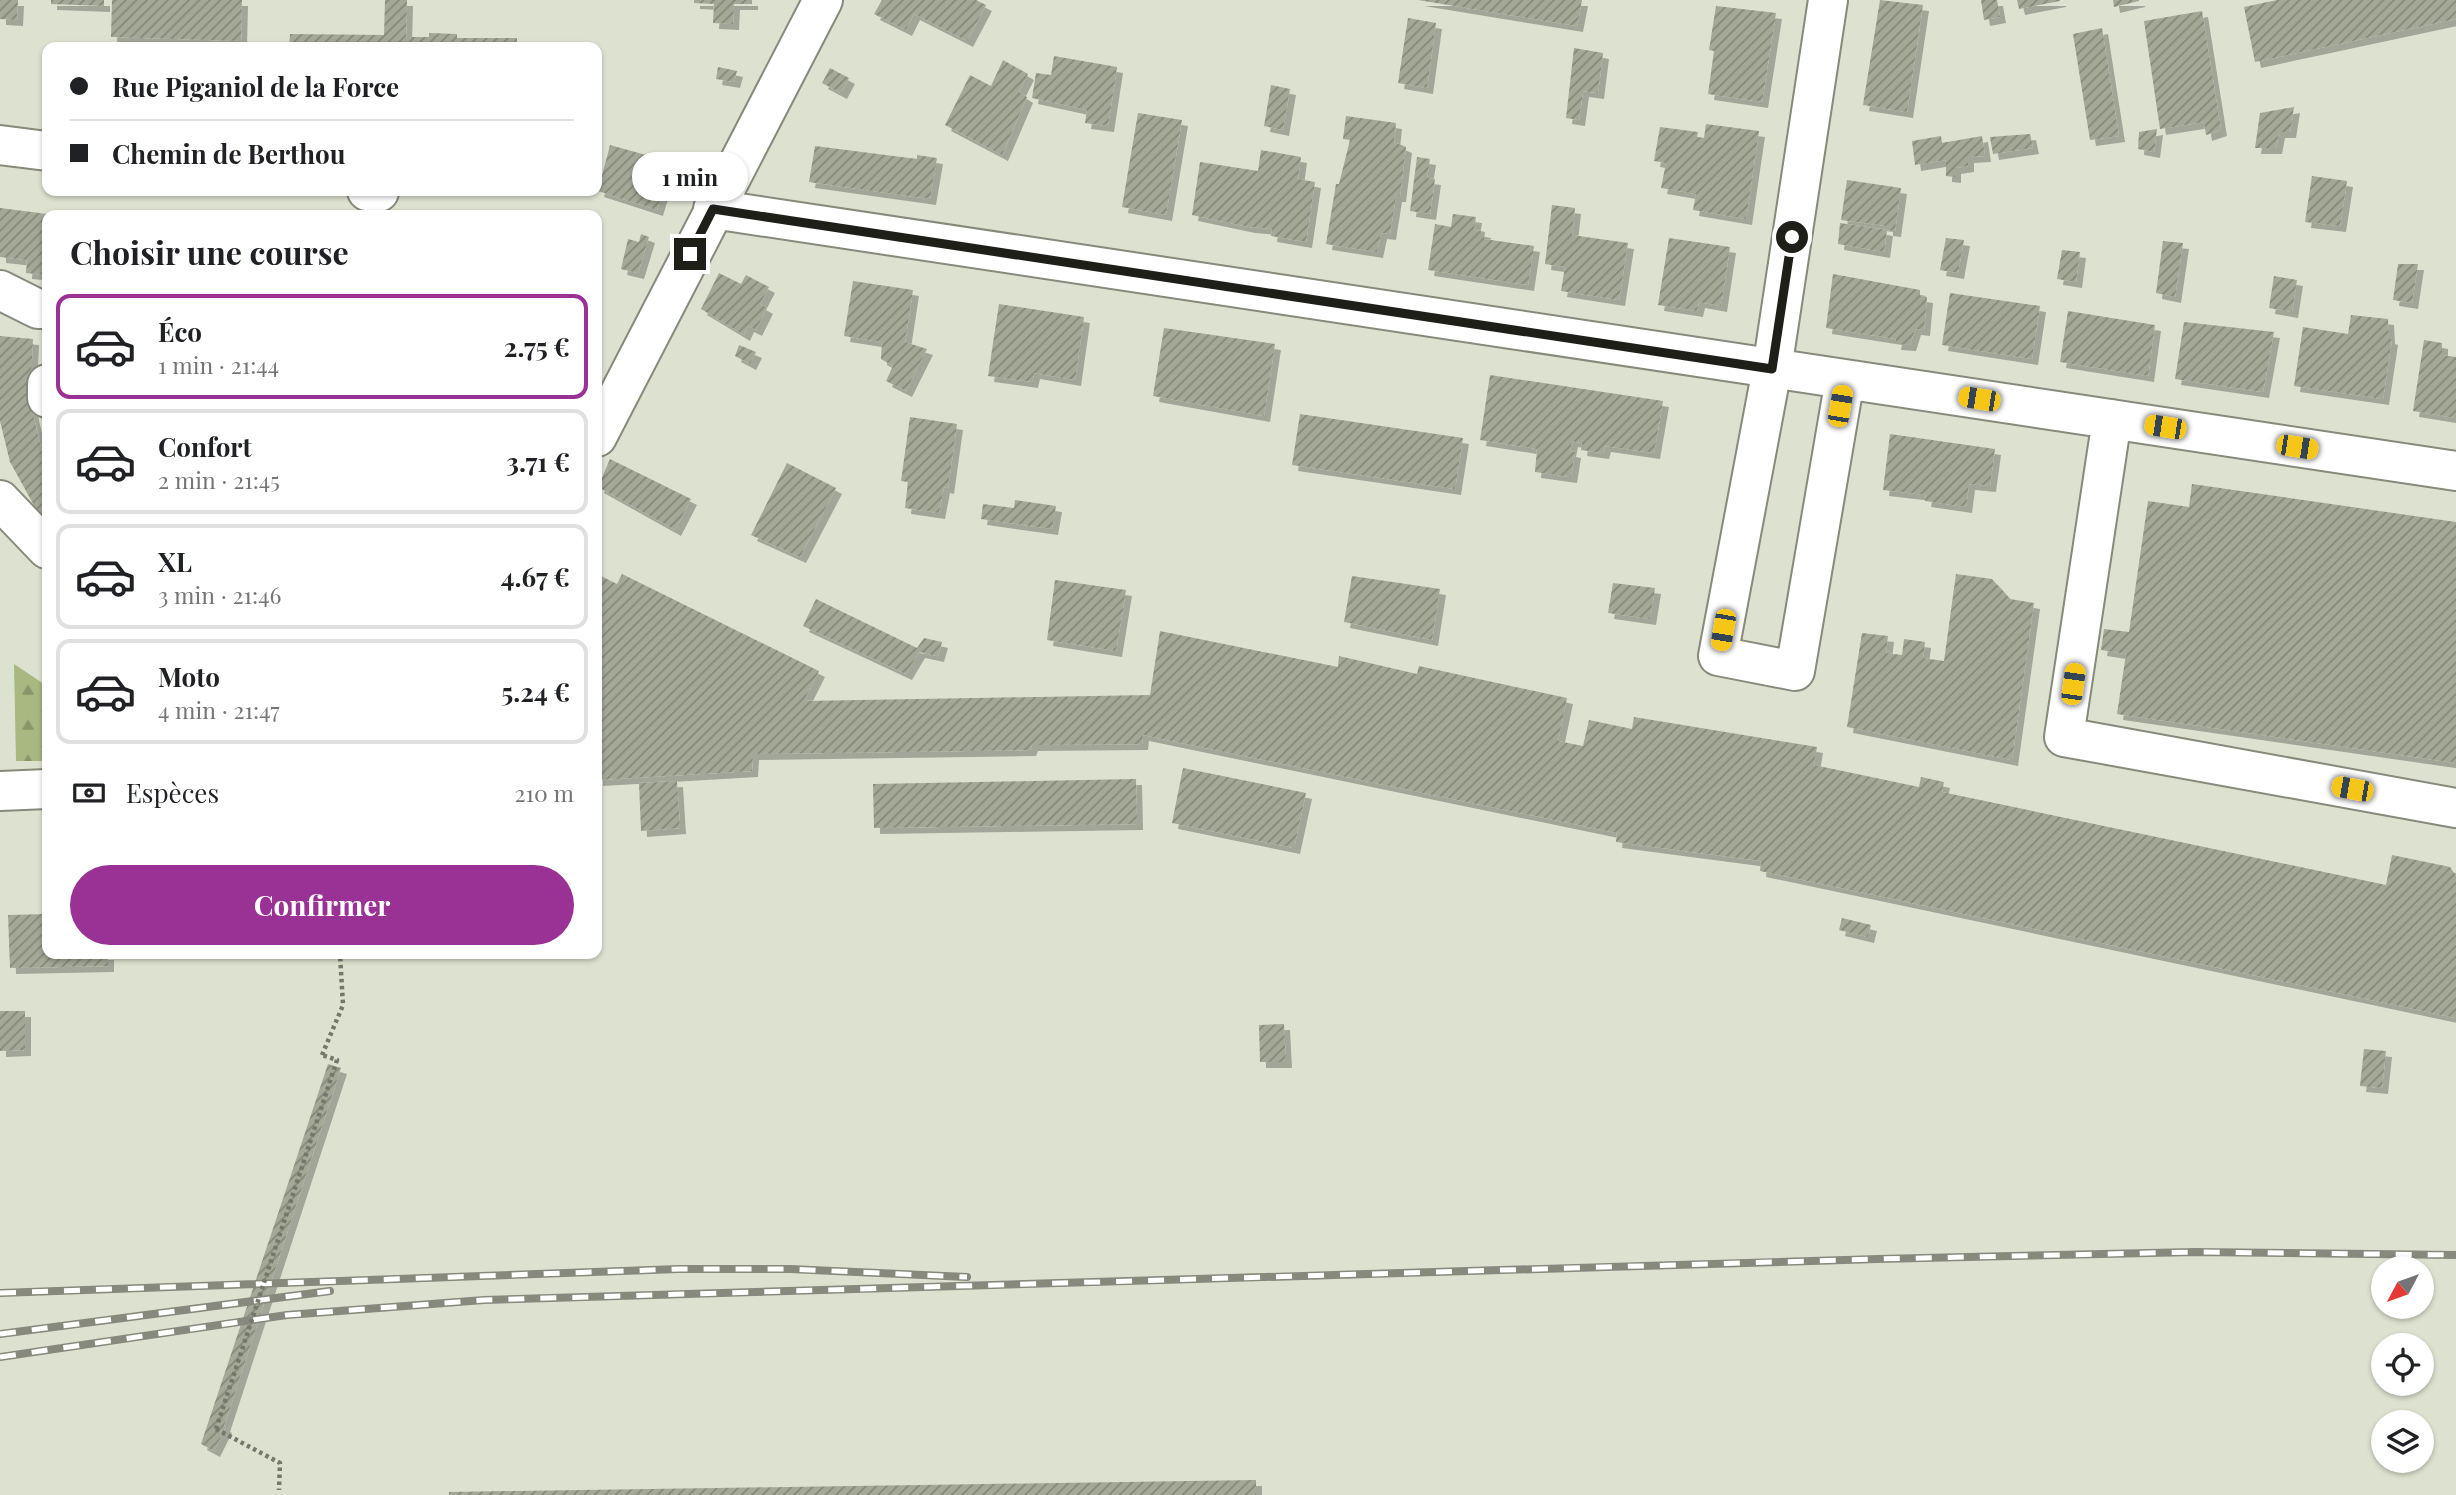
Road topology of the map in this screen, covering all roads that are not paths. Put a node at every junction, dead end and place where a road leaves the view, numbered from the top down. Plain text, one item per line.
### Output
1 (823, 0) edge
2 (1828, 0) edge
3 (0, 145) edge
4 (42, 149) edge
5 (713, 209) junction
6 (0, 290) edge
7 (42, 309) edge
8 (1772, 369) junction
9 (1845, 379) junction
10 (2112, 419) junction
11 (602, 427) edge
12 (2456, 471) edge
13 (0, 500) edge
14 (42, 544) edge
15 (42, 789) edge
16 (0, 791) edge
17 (2456, 808) edge

1 - 5 street
2 - 8 street
3 - 4 street
5 - 8 street
5 - 11 street
6 - 7 street
8 - 9 street
8 - 9 street
9 - 10 street
10 - 12 street
10 - 17 street
13 - 14 street
15 - 16 street

